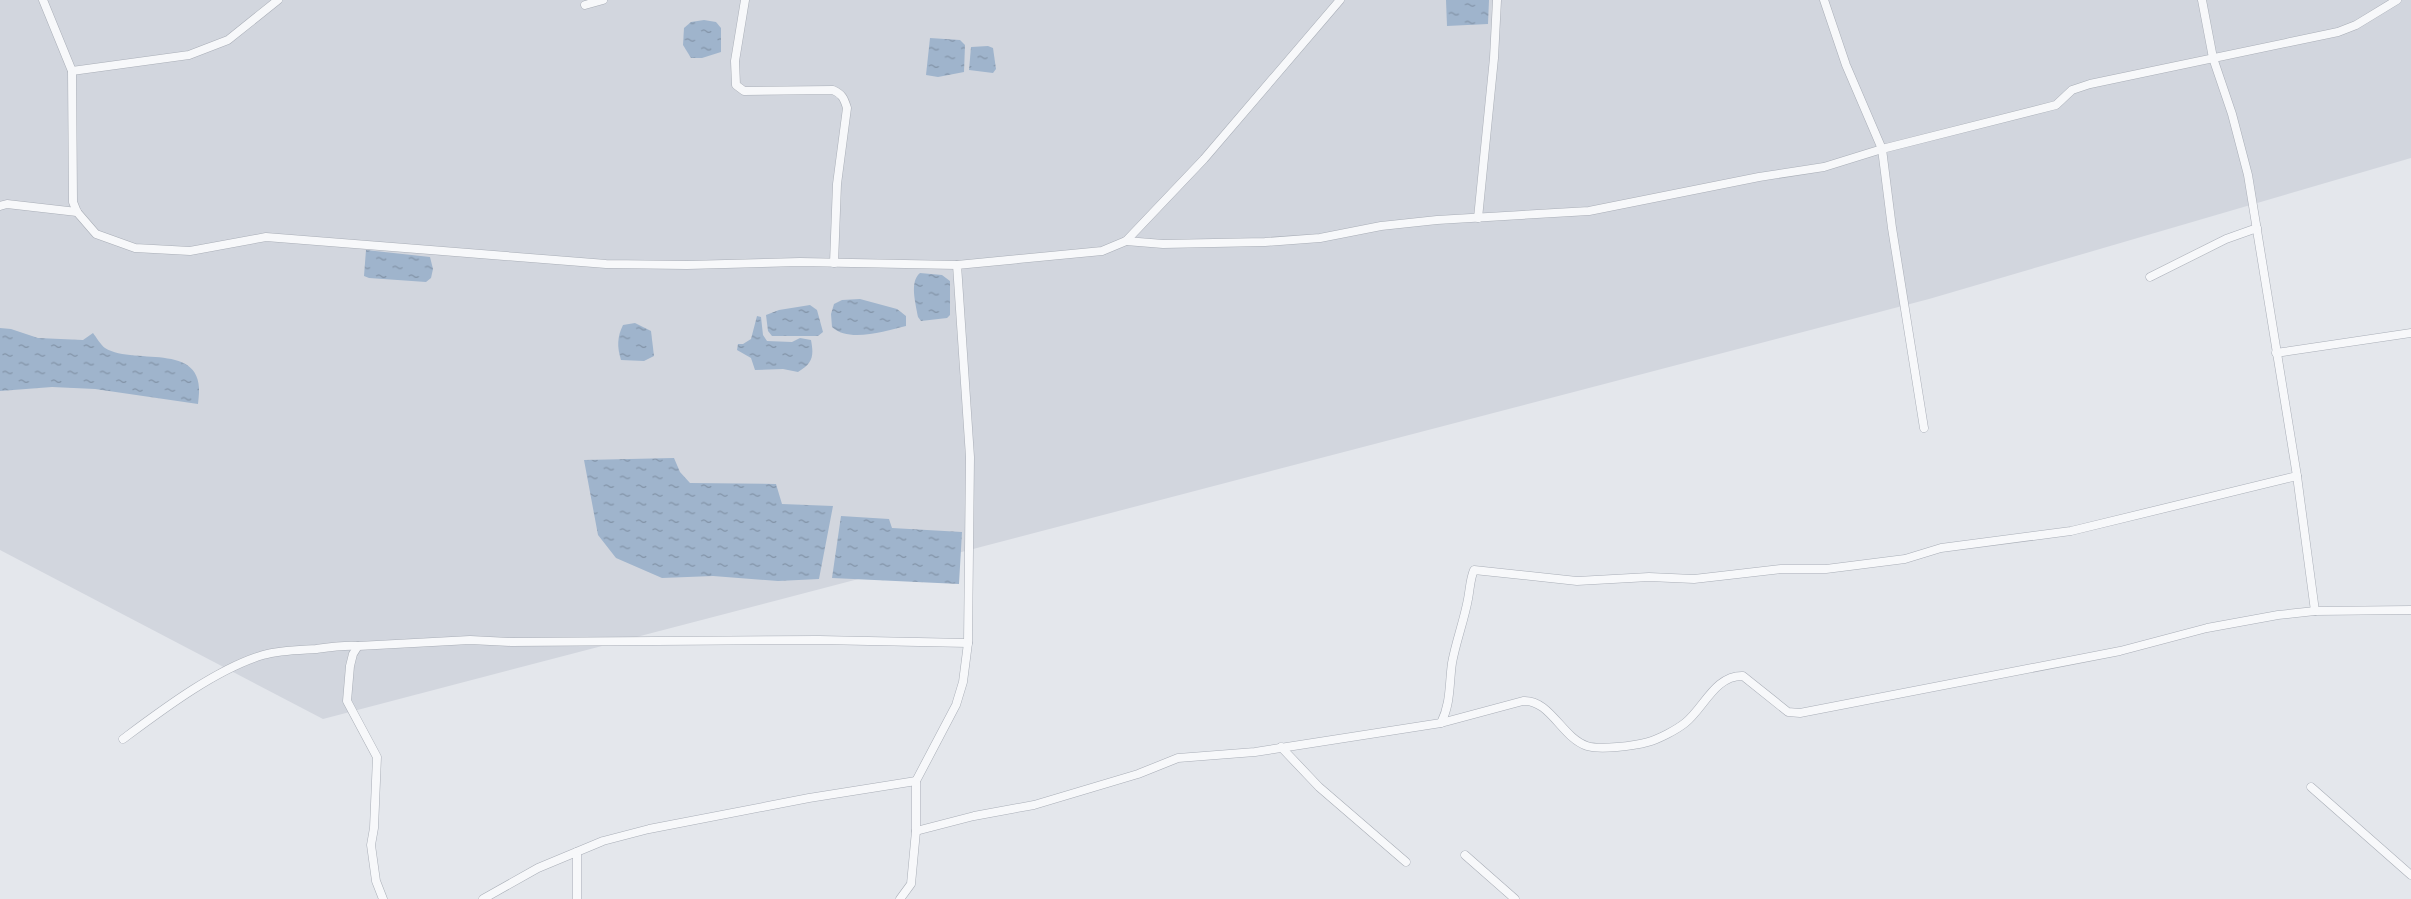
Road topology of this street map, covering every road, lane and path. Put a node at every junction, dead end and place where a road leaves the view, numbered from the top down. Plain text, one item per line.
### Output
1 (43, 0) edge
2 (278, 0) edge
3 (603, 0) edge
4 (745, 0) edge
5 (1340, 0) edge
6 (1497, 0) edge
7 (1824, 0) edge
8 (2202, 0) edge
9 (2397, 0) edge
10 (585, 5) dead end
11 (2214, 58) junction
12 (72, 71) junction
13 (1882, 149) junction
14 (0, 206) edge
15 (77, 212) junction
16 (1478, 218) junction
17 (2257, 228) junction
18 (1126, 241) junction
19 (834, 262) junction
20 (957, 265) junction
21 (2150, 277) dead end
22 (2411, 334) edge
23 (2276, 353) junction
24 (1924, 428) dead end
25 (2297, 476) junction
26 (2411, 610) edge
27 (2315, 611) junction
28 (968, 643) junction
29 (358, 646) junction
30 (1441, 723) junction
31 (123, 739) dead end
32 (1281, 747) junction
33 (916, 781) junction
34 (2311, 786) dead end
35 (916, 831) junction
36 (576, 852) junction
37 (1465, 855) dead end
38 (1406, 862) dead end
39 (2411, 875) edge
40 (383, 899) edge
41 (483, 899) edge
42 (577, 899) edge
43 (900, 899) edge
44 (1515, 899) edge

1 - 12 street
2 - 12 street
3 - 10 street
4 - 19 street
5 - 18 street
6 - 16 street
7 - 13 street
8 - 11 street
9 - 11 street
11 - 13 street
11 - 17 street
12 - 15 street
13 - 16 street
13 - 24 street
14 - 15 street
15 - 19 street
16 - 18 street
17 - 21 street
17 - 23 street
18 - 20 street
19 - 20 street
20 - 28 street
22 - 23 street
23 - 25 street
25 - 27 street
25 - 30 street
26 - 27 street
27 - 30 street
28 - 29 street
28 - 33 street
29 - 31 street
29 - 40 street
30 - 32 street
32 - 35 street
32 - 38 street
33 - 35 street
33 - 36 street
34 - 39 street
35 - 43 street
36 - 41 street
36 - 42 street
37 - 44 street

